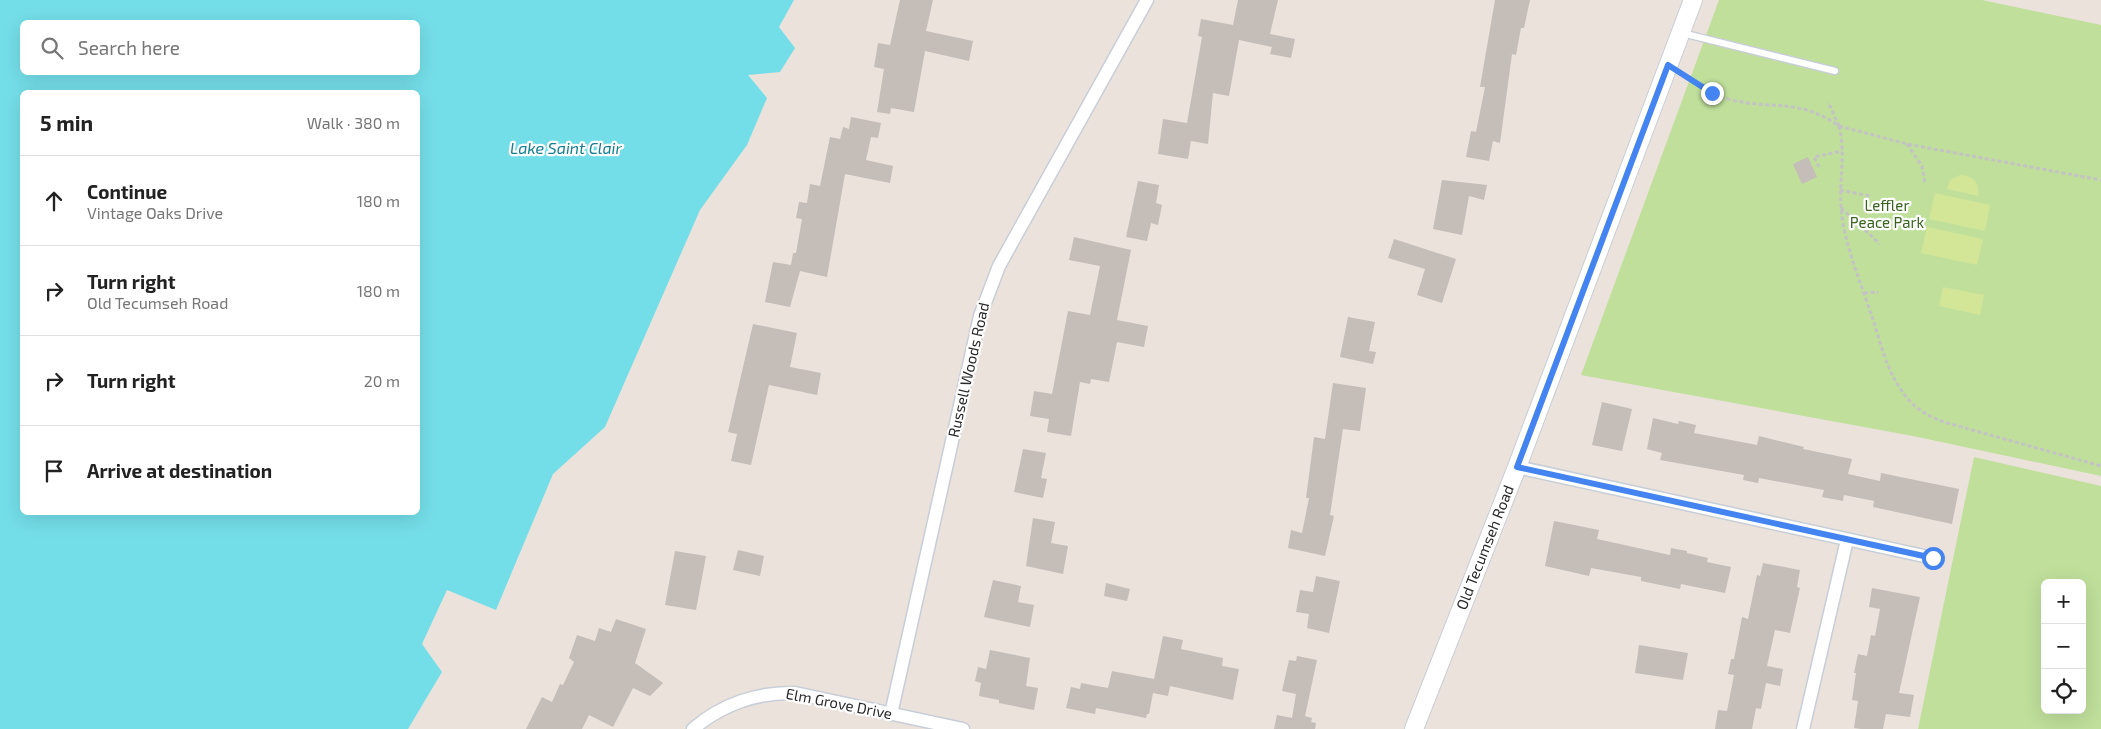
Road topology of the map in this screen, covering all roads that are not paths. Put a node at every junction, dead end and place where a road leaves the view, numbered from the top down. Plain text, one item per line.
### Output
1 (1148, 0) edge
2 (1693, 0) edge
3 (1681, 32) junction
4 (1835, 71) dead end
5 (1517, 467) junction
6 (1847, 540) junction
7 (1933, 558) dead end
8 (891, 714) junction
9 (693, 729) edge
10 (963, 729) edge
11 (1414, 729) edge
12 (1803, 729) edge

1 - 8 street, Russell Woods Road
2 - 3 main road, Old Tecumseh Road
3 - 4 lane
3 - 5 main road, Old Tecumseh Road
5 - 6 street
5 - 11 main road, Old Tecumseh Road
6 - 7 street
6 - 12 street
8 - 9 street, Elm Grove Drive
8 - 10 street, Elm Grove Drive

